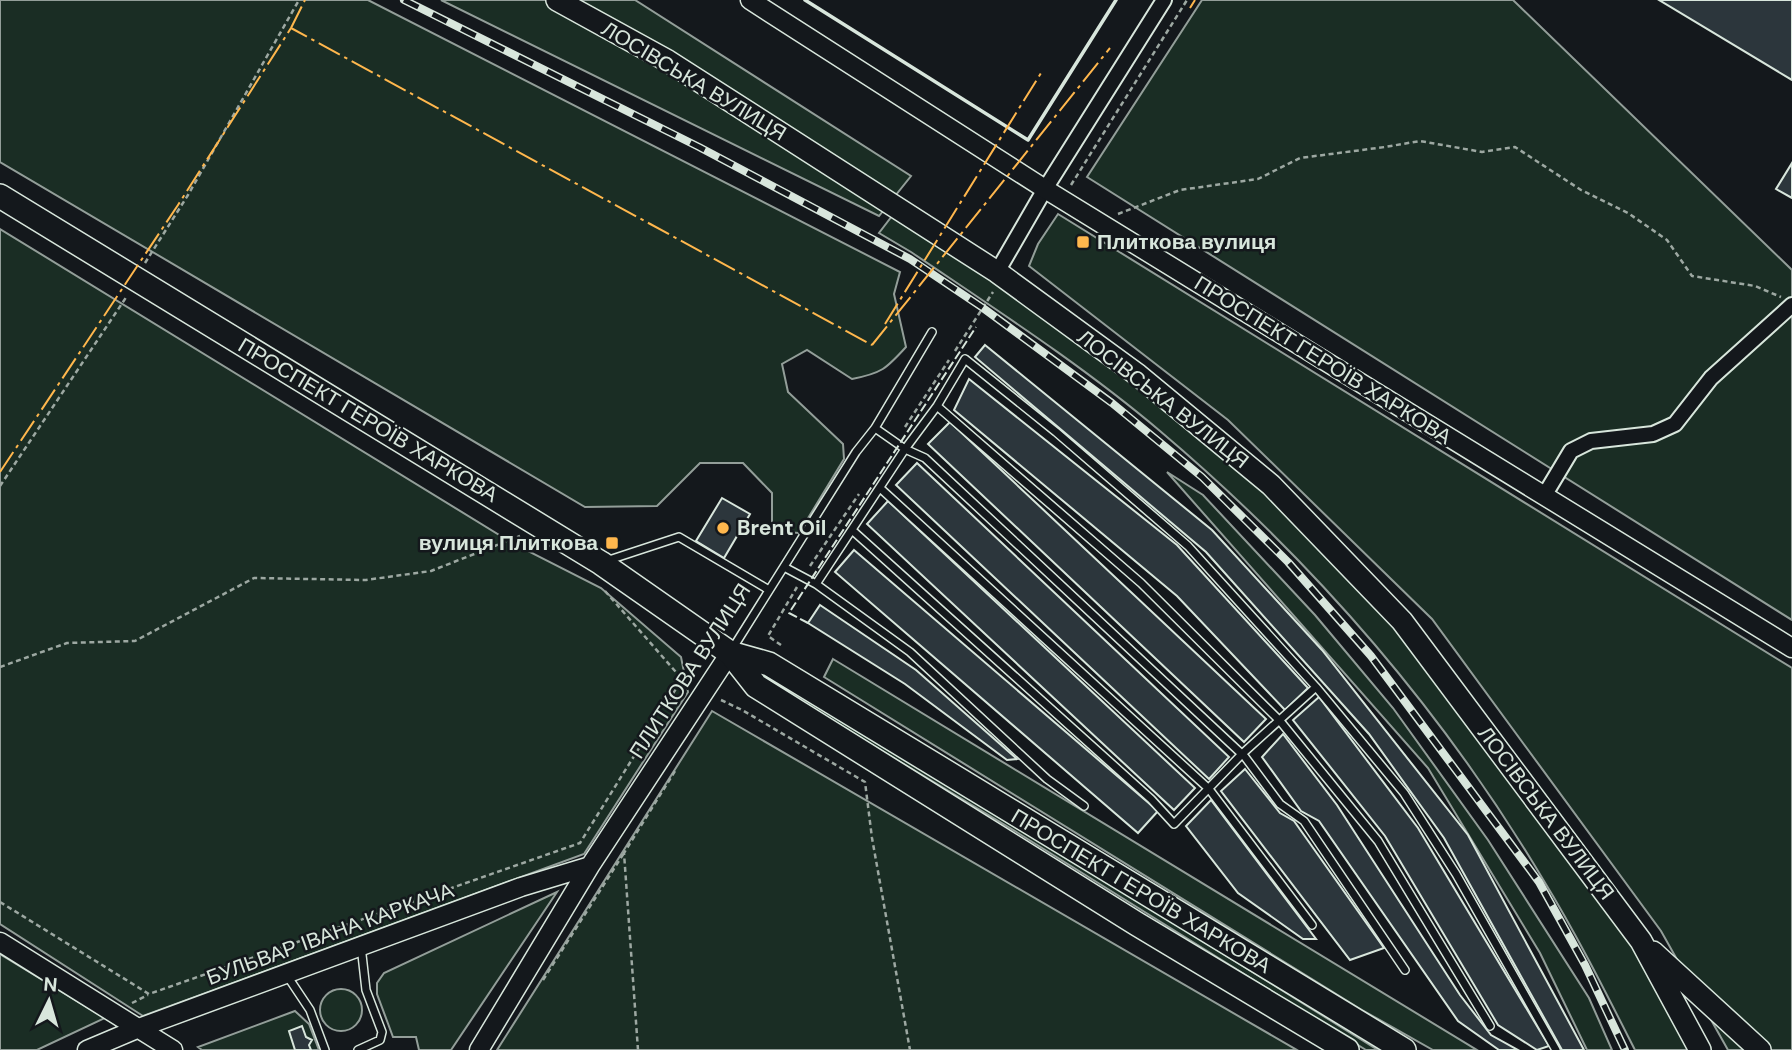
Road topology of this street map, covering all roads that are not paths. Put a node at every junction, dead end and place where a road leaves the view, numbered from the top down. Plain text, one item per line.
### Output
1 (557, 0) edge
2 (750, 0) edge
3 (1164, 0) edge
4 (1045, 189) junction
5 (0, 197) edge
6 (997, 272) junction
7 (1792, 304) edge
8 (932, 332) dead end
9 (937, 406) junction
10 (875, 428) junction
11 (905, 449) junction
12 (880, 488) junction
13 (1544, 496) junction
14 (852, 530) junction
15 (601, 563) junction
16 (784, 568) junction
17 (816, 584) junction
18 (769, 590) junction
19 (1792, 648) edge
20 (730, 653) junction
21 (1316, 687) junction
22 (1280, 721) junction
23 (1242, 754) junction
24 (1209, 789) junction
25 (1084, 806) dead end
26 (590, 866) junction
27 (1312, 925) dead end
28 (1641, 941) junction
29 (0, 942) edge
30 (361, 946) junction
31 (1405, 970) dead end
32 (286, 974) junction
33 (1490, 1026) dead end
34 (139, 1028) junction
35 (88, 1050) edge
36 (173, 1050) edge
37 (325, 1050) edge
38 (358, 1050) edge
39 (479, 1050) edge
40 (1347, 1050) edge
41 (1404, 1050) edge
42 (1556, 1050) edge
43 (1699, 1050) edge
44 (1760, 1050) edge

1 - 6 main road, ЛОСІВСЬКА ВУЛИЦЯ
2 - 4 street, ПРОСПЕКТ ГЕРОЇВ ХАРКОВА
3 - 4 street
4 - 6 street
4 - 13 street, ПРОСПЕКТ ГЕРОЇВ ХАРКОВА
5 - 15 main road, ПРОСПЕКТ ГЕРОЇВ ХАРКОВА
6 - 28 main road, ЛОСІВСЬКА ВУЛИЦЯ
7 - 13 street
8 - 10 lane, ПЛИТКОВА ВУЛИЦЯ
9 - 11 lane
9 - 21 lane
9 - 22 lane
10 - 11 lane
10 - 16 lane, ПЛИТКОВА ВУЛИЦЯ
11 - 12 lane
11 - 23 lane
12 - 14 lane
12 - 24 lane
13 - 19 street, ПРОСПЕКТ ГЕРОЇВ ХАРКОВА
14 - 17 lane
14 - 24 lane
15 - 18 lane
15 - 20 main road, ПРОСПЕКТ ГЕРОЇВ ХАРКОВА
16 - 17 lane
16 - 18 lane, ПЛИТКОВА ВУЛИЦЯ
17 - 25 lane
18 - 20 lane, ПЛИТКОВА ВУЛИЦЯ
20 - 26 street, ПЛИТКОВА ВУЛИЦЯ
20 - 40 main road, ПРОСПЕКТ ГЕРОЇВ ХАРКОВА
20 - 41 main road, ПРОСПЕКТ ГЕРОЇВ ХАРКОВА
21 - 22 lane
21 - 42 lane
22 - 23 lane
22 - 33 lane
23 - 24 lane
23 - 31 lane
24 - 27 lane
26 - 30 street, БУЛЬВАР ІВАНА КАРКАЧА
26 - 39 street, ПЛИТКОВА ВУЛИЦЯ
28 - 43 main road
28 - 44 main road
29 - 34 street
30 - 32 street, БУЛЬВАР ІВАНА КАРКАЧА
30 - 38 lane
32 - 34 street, БУЛЬВАР ІВАНА КАРКАЧА
32 - 37 lane
34 - 35 street, БУЛЬВАР ІВАНА КАРКАЧА
34 - 36 street

